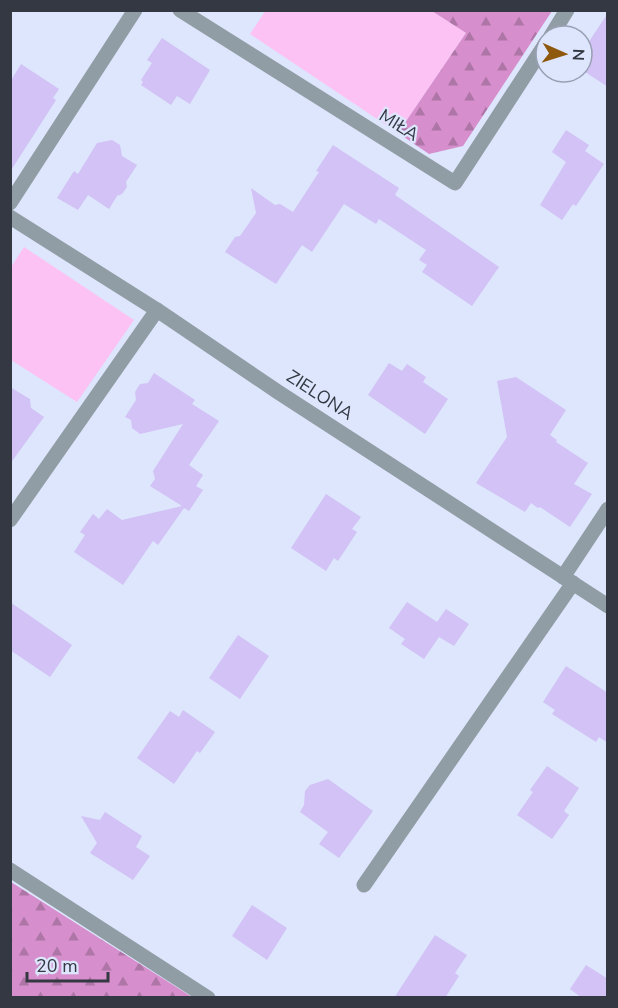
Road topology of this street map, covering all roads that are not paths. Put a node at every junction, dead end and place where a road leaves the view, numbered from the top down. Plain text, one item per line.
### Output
1 (135, 10) edge
2 (180, 10) edge
3 (567, 10) edge
4 (558, 24) edge
5 (534, 62) edge
6 (10, 203) edge
7 (10, 217) edge
8 (157, 310) junction
9 (608, 509) edge
10 (10, 520) edge
11 (568, 580) junction
12 (608, 606) edge
13 (10, 870) edge
14 (364, 885) dead end
15 (208, 998) edge

1 - 6 street
2 - 5 street, MIŁA
3 - 4 street
7 - 8 street, ZIELONA
8 - 10 street
8 - 11 street, ZIELONA
9 - 11 street
11 - 12 street, ZIELONA
11 - 14 street
13 - 15 street

